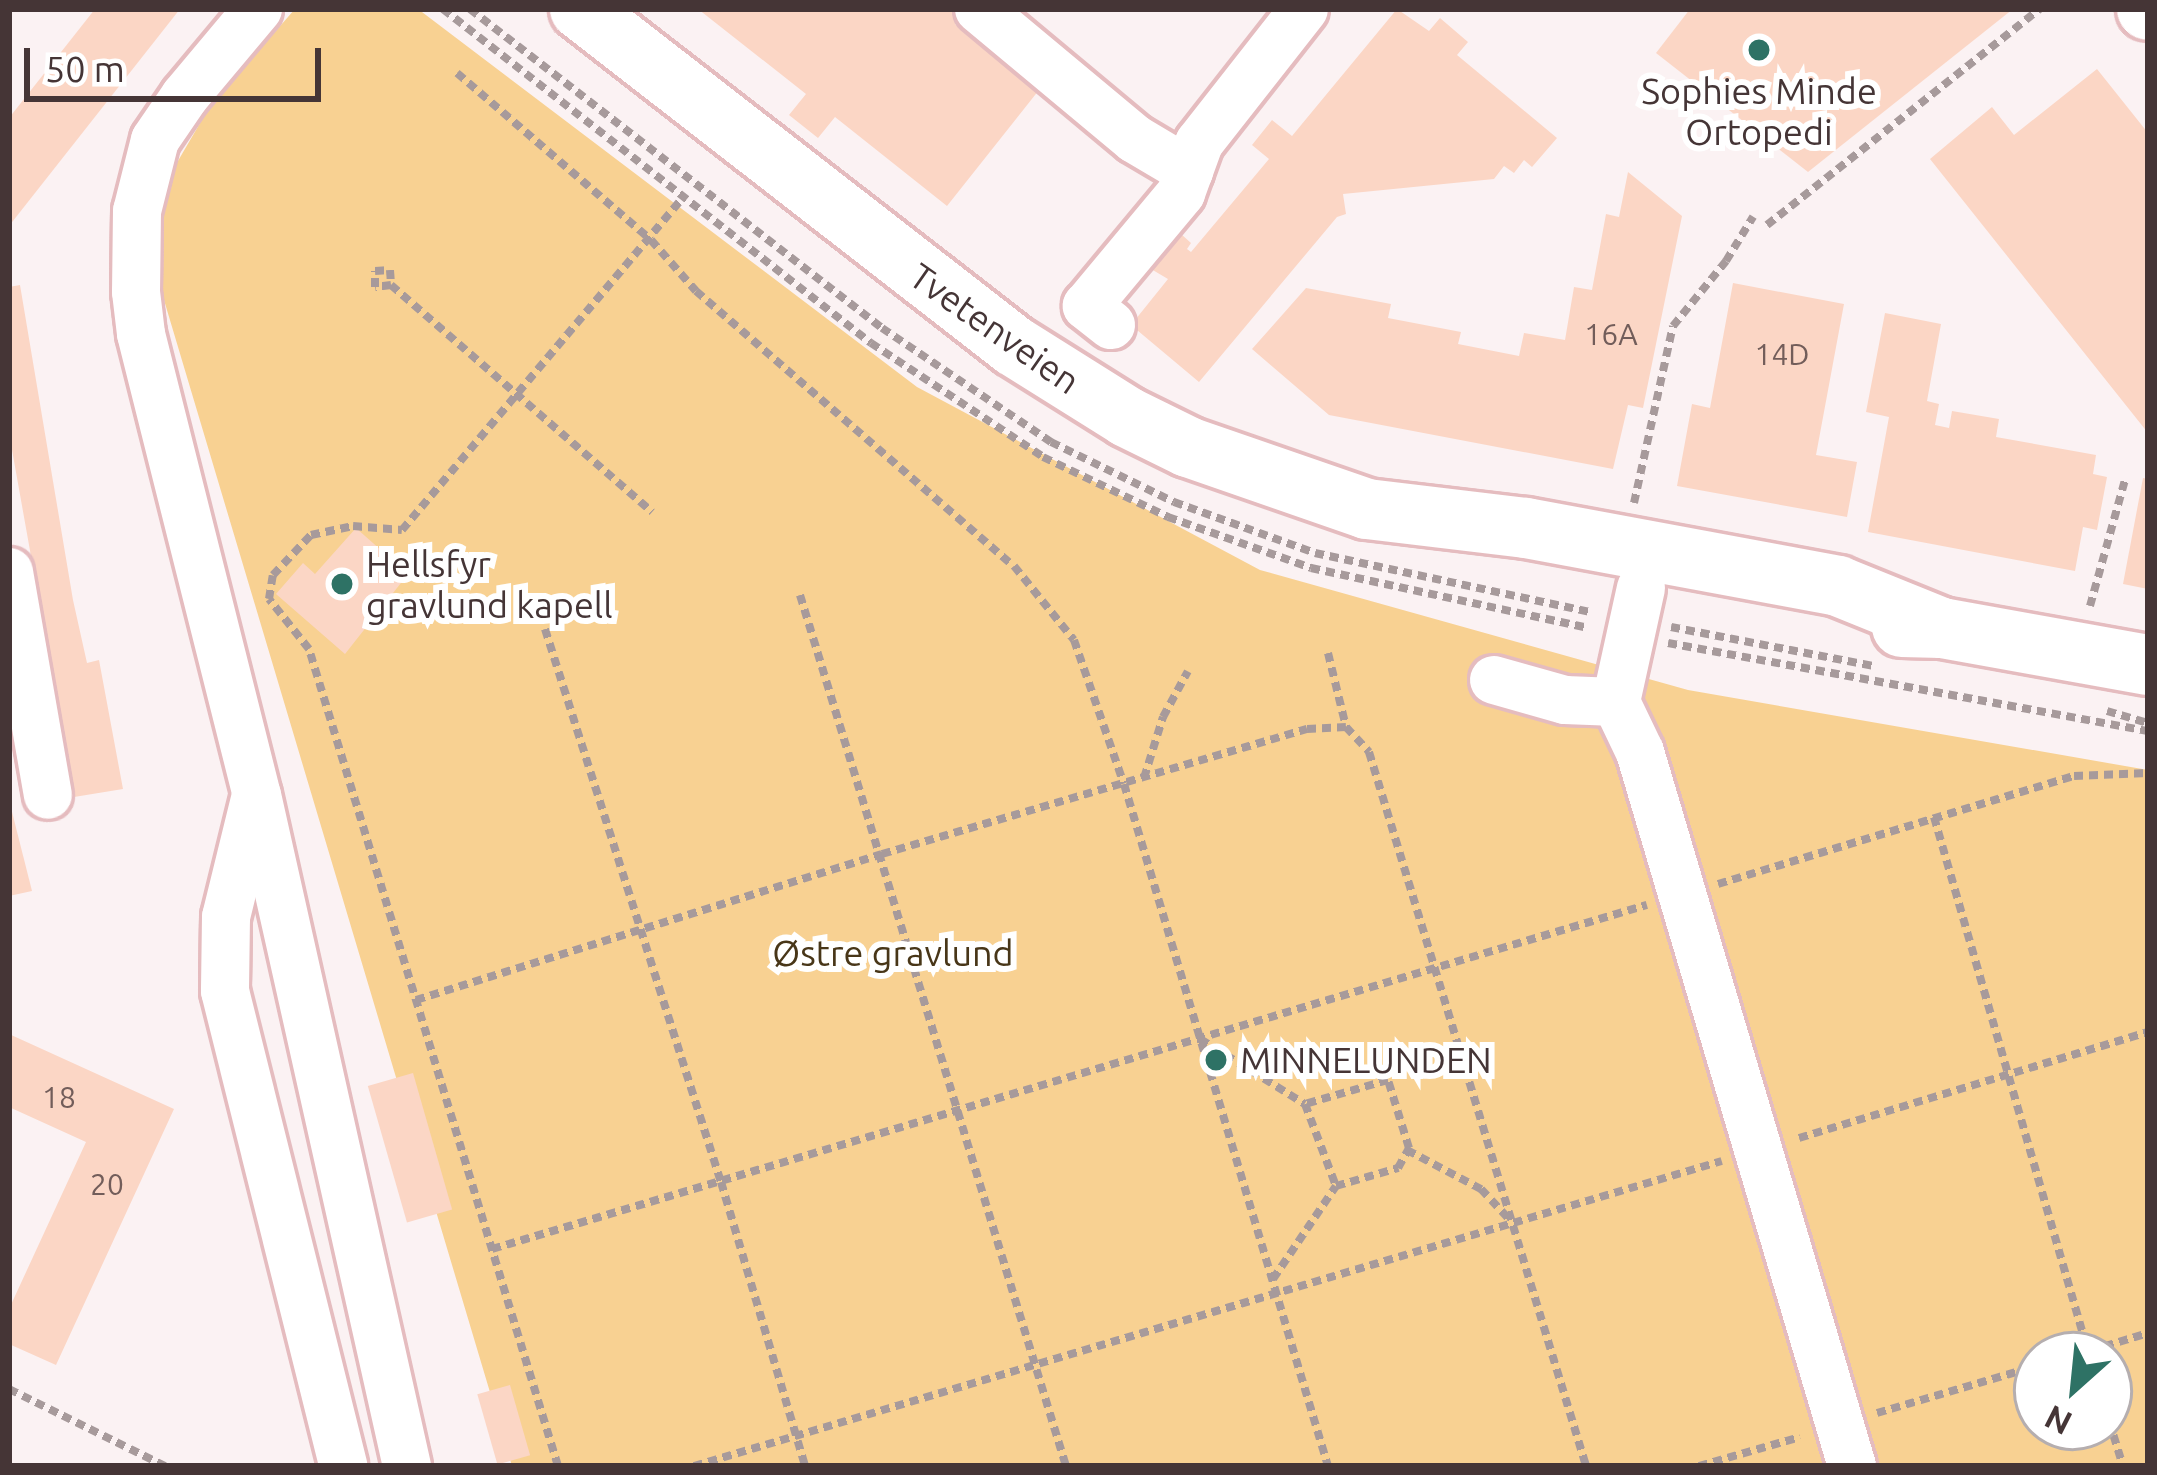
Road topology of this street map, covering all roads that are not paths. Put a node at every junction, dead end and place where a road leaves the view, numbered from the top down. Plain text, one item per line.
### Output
1 (258, 9) edge
2 (549, 9) edge
3 (580, 9) edge
4 (979, 9) edge
5 (1304, 9) edge
6 (664, 75) junction
7 (1189, 171) junction
8 (1111, 326) dead end
9 (1367, 509) junction
10 (9, 572) edge
11 (1641, 589) junction
12 (1942, 628) junction
13 (2080, 635) junction
14 (2148, 665) edge
15 (2148, 679) edge
16 (1494, 680) dead end
17 (1616, 702) junction
18 (48, 795) dead end
19 (256, 795) junction
20 (343, 1466) edge
21 (407, 1466) edge
22 (1852, 1466) edge

1 - 19 lane
2 - 6 main road, Tvetenveien
3 - 6 main road, Tvetenveien
4 - 7 lane
5 - 7 lane
6 - 9 main road, Tvetenveien
7 - 8 lane
9 - 11 main road, Tvetenveien
9 - 12 main road, Tvetenveien
10 - 18 lane
11 - 12 main road, Tvetenveien
11 - 17 lane
12 - 13 main road, Tvetenveien
13 - 14 main road, Tvetenveien
13 - 15 main road, Tvetenveien
16 - 17 lane
17 - 22 lane
19 - 20 lane
19 - 21 lane

